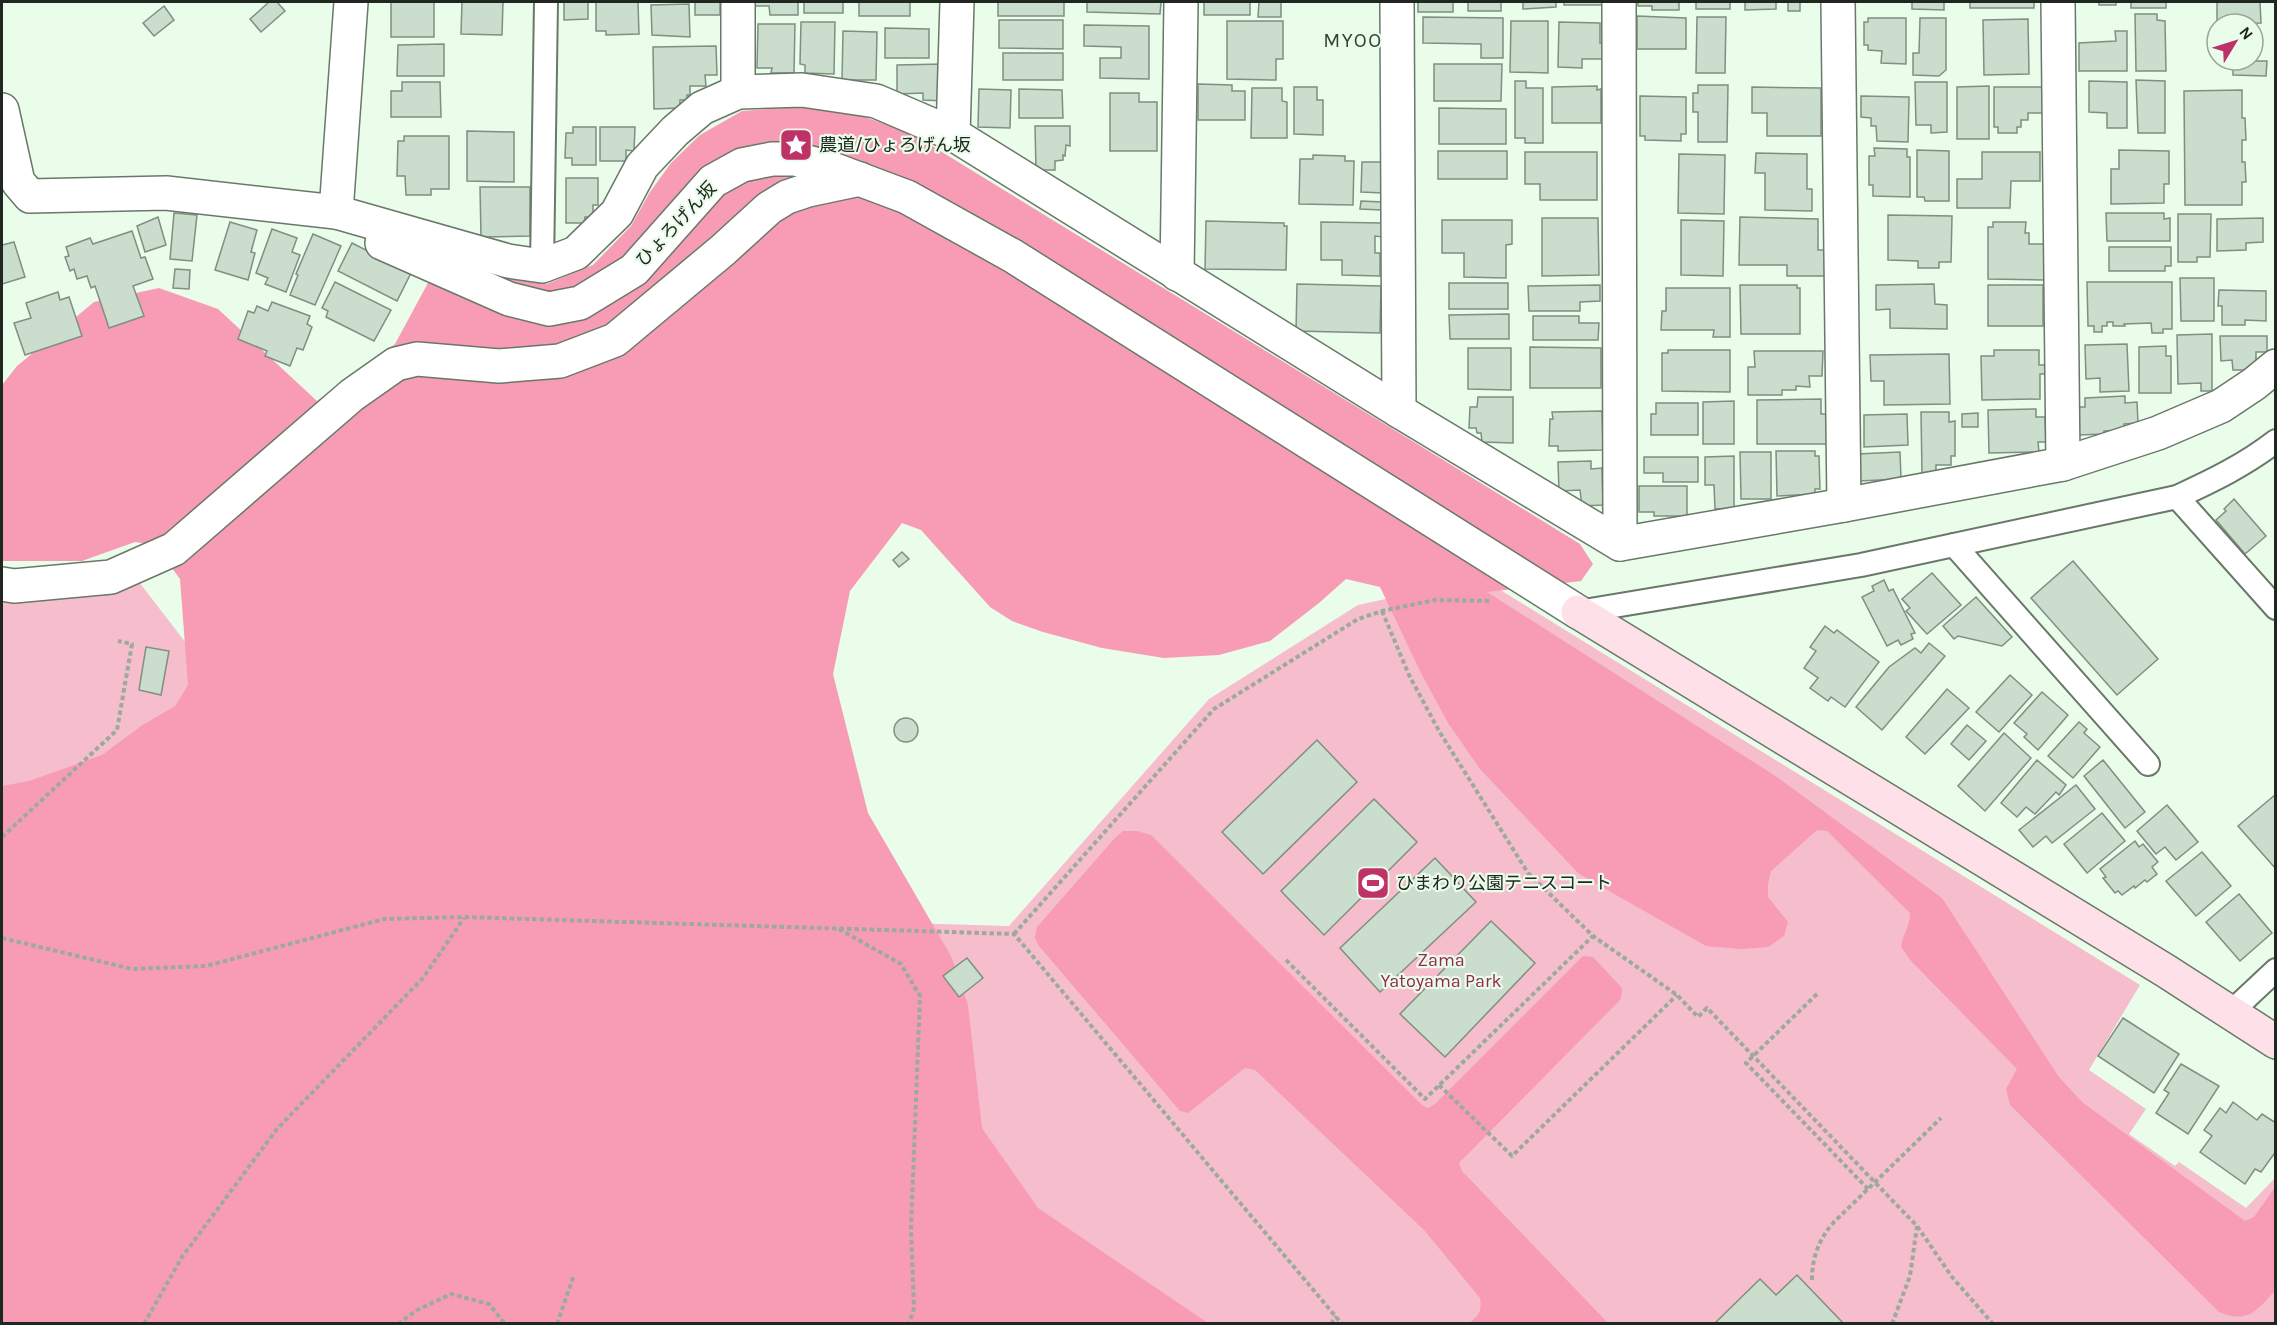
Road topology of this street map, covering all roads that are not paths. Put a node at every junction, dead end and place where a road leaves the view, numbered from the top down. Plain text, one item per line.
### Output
1 (351, 2) edge
2 (546, 2) edge
3 (738, 2) edge
4 (957, 2) edge
5 (1180, 2) edge
6 (1397, 2) edge
7 (1619, 2) edge
8 (1838, 2) edge
9 (2058, 2) edge
10 (738, 92) junction
11 (2, 110) edge
12 (953, 134) junction
13 (860, 179) junction
14 (336, 212) junction
15 (542, 266) junction
16 (1177, 274) junction
17 (2276, 366) edge
18 (1399, 411) junction
19 (2276, 441) edge
20 (2063, 464) junction
21 (2177, 497) junction
22 (1844, 505) junction
23 (1620, 543) junction
24 (1954, 545) junction
25 (2, 584) edge
26 (2276, 608) edge
27 (1578, 612) junction
28 (2148, 764) dead end
29 (2276, 970) edge
30 (2230, 1013) junction
31 (2276, 1042) edge

1 - 14 street
2 - 15 lane
3 - 10 street
4 - 12 street
5 - 16 street
6 - 18 street
7 - 23 street
8 - 22 street
9 - 20 street
10 - 12 street
10 - 15 street
11 - 14 street
12 - 16 street
13 - 14 street, ひょろげん坂
13 - 25 street
13 - 27 street, ひょろげん坂
14 - 15 street
16 - 18 street
17 - 20 street
18 - 23 street
19 - 21 lane
20 - 22 street
21 - 24 lane
21 - 26 lane
22 - 23 street
24 - 27 lane
24 - 28 lane
27 - 30 street
29 - 30 lane
30 - 31 street

